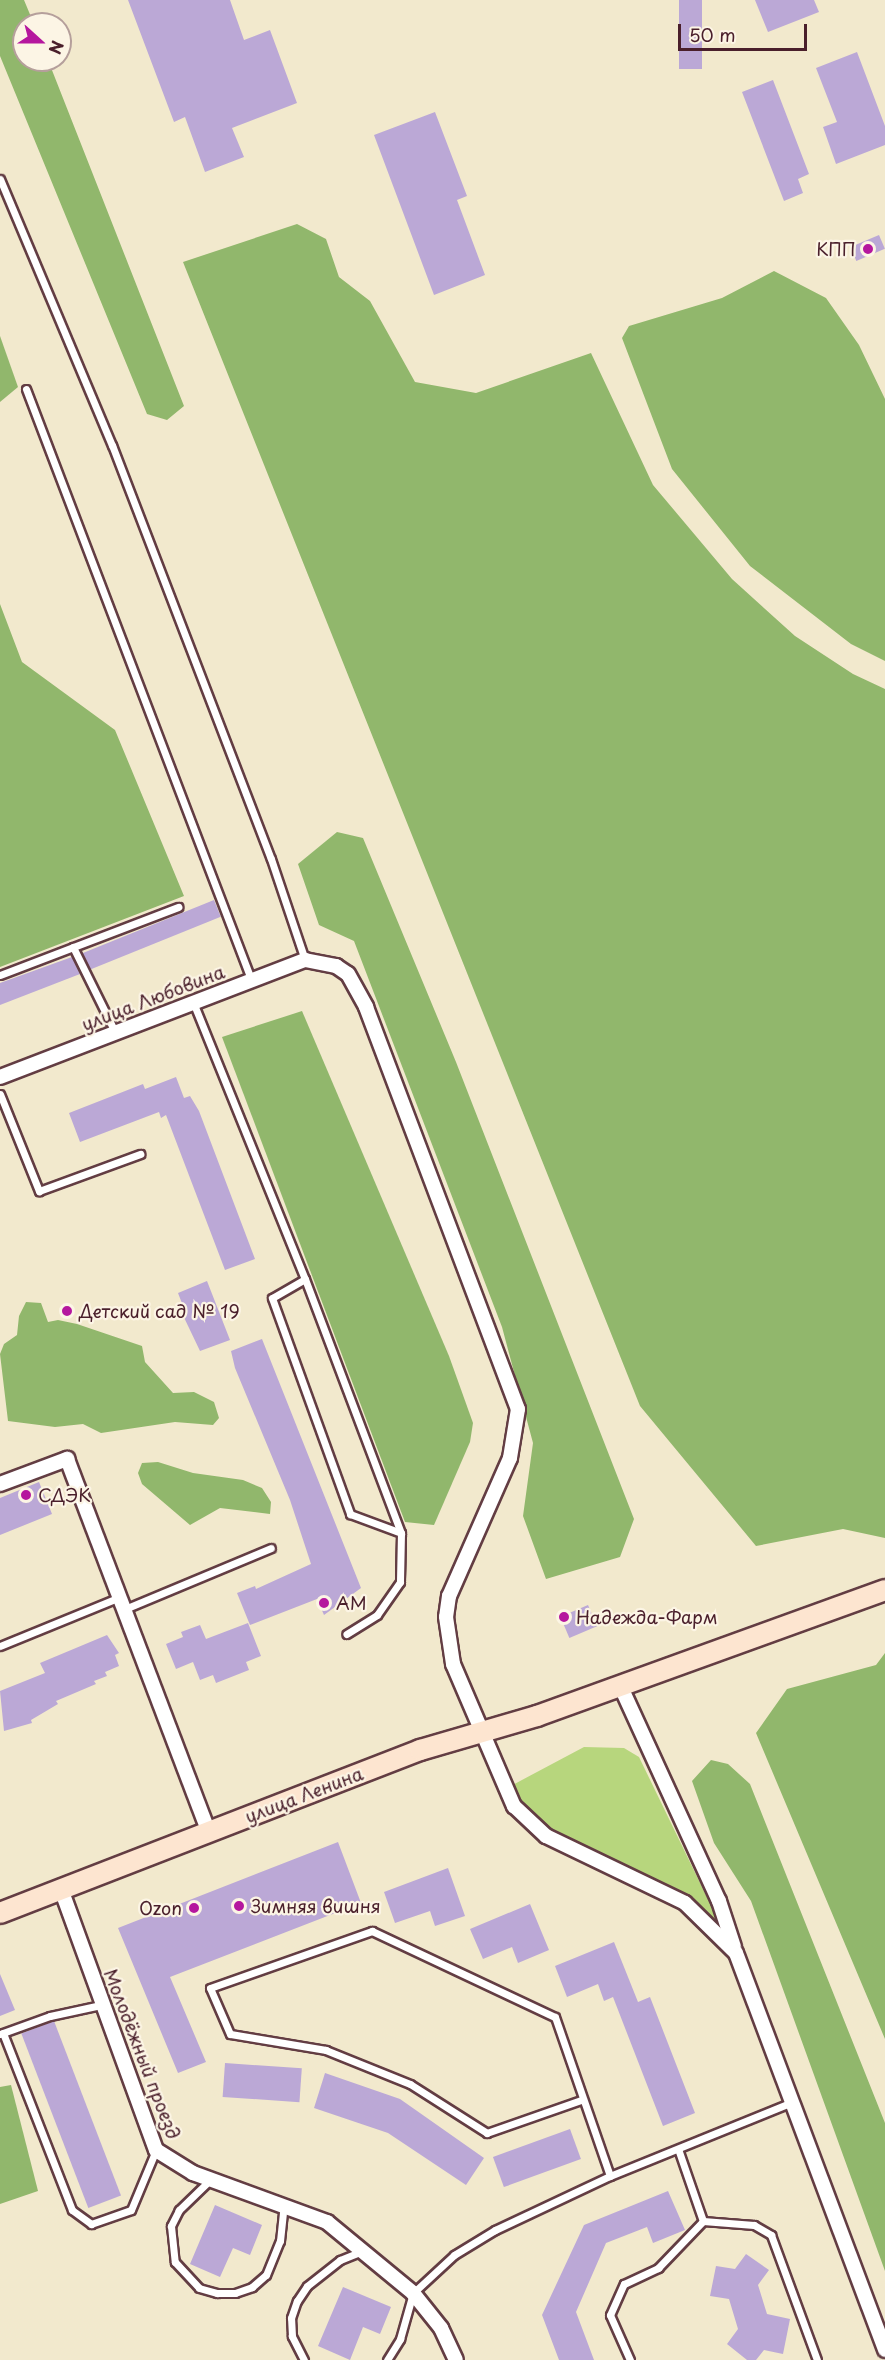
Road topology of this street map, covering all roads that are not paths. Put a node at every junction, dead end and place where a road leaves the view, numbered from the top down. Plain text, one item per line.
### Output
1 (0, 179) edge
2 (26, 389) dead end
3 (178, 907) dead end
4 (73, 946) junction
5 (305, 960) junction
6 (0, 975) edge
7 (251, 979) junction
8 (193, 1002) junction
9 (115, 1032) junction
10 (0, 1077) edge
11 (0, 1094) edge
12 (140, 1154) dead end
13 (305, 1279) junction
14 (0, 1484) edge
15 (401, 1533) junction
16 (271, 1548) dead end
17 (885, 1590) edge
18 (122, 1603) junction
19 (347, 1634) dead end
20 (0, 1646) edge
21 (616, 1686) junction
22 (482, 1732) junction
23 (209, 1832) junction
24 (61, 1889) junction
25 (0, 1913) edge
26 (736, 1953) junction
27 (101, 2005) junction
28 (2, 2034) edge
29 (581, 2100) junction
30 (790, 2103) junction
31 (678, 2149) junction
32 (156, 2150) junction
33 (610, 2176) junction
34 (211, 2179) junction
35 (284, 2203) junction
36 (703, 2221) junction
37 (362, 2251) junction
38 (413, 2294) junction
39 (885, 2350) edge
40 (304, 2360) edge
41 (387, 2360) edge
42 (456, 2360) edge
43 (630, 2360) edge
44 (817, 2360) edge

1 - 5 lane
2 - 7 lane
3 - 4 lane
4 - 6 lane
4 - 9 lane
5 - 7 street, улица Любовина
5 - 22 street, улица Любовина
7 - 8 street, улица Любовина
8 - 9 street, улица Любовина
8 - 13 lane
9 - 10 street, улица Любовина
11 - 12 lane
13 - 15 lane
13 - 15 lane
14 - 18 street
15 - 19 lane
16 - 18 lane
17 - 21 main road, улица Ленина
18 - 20 lane
18 - 23 street
21 - 22 main road, улица Ленина
21 - 26 street
22 - 23 main road, улица Ленина
22 - 26 street
23 - 24 main road, улица Ленина
24 - 25 main road, улица Ленина
24 - 27 street, Молодёжный проезд
26 - 30 street
27 - 28 lane
27 - 32 street, Молодёжный проезд
28 - 32 lane
29 - 29 lane
29 - 33 lane
30 - 31 lane
30 - 39 street
31 - 33 lane
31 - 36 lane
32 - 34 street, Молодёжный проезд
33 - 38 lane
34 - 35 street, Молодёжный проезд
34 - 35 lane
35 - 37 street, Молодёжный проезд
36 - 43 lane
36 - 44 lane
37 - 38 street, Молодёжный проезд
37 - 40 lane
38 - 41 lane
38 - 42 street, Молодёжный проезд

